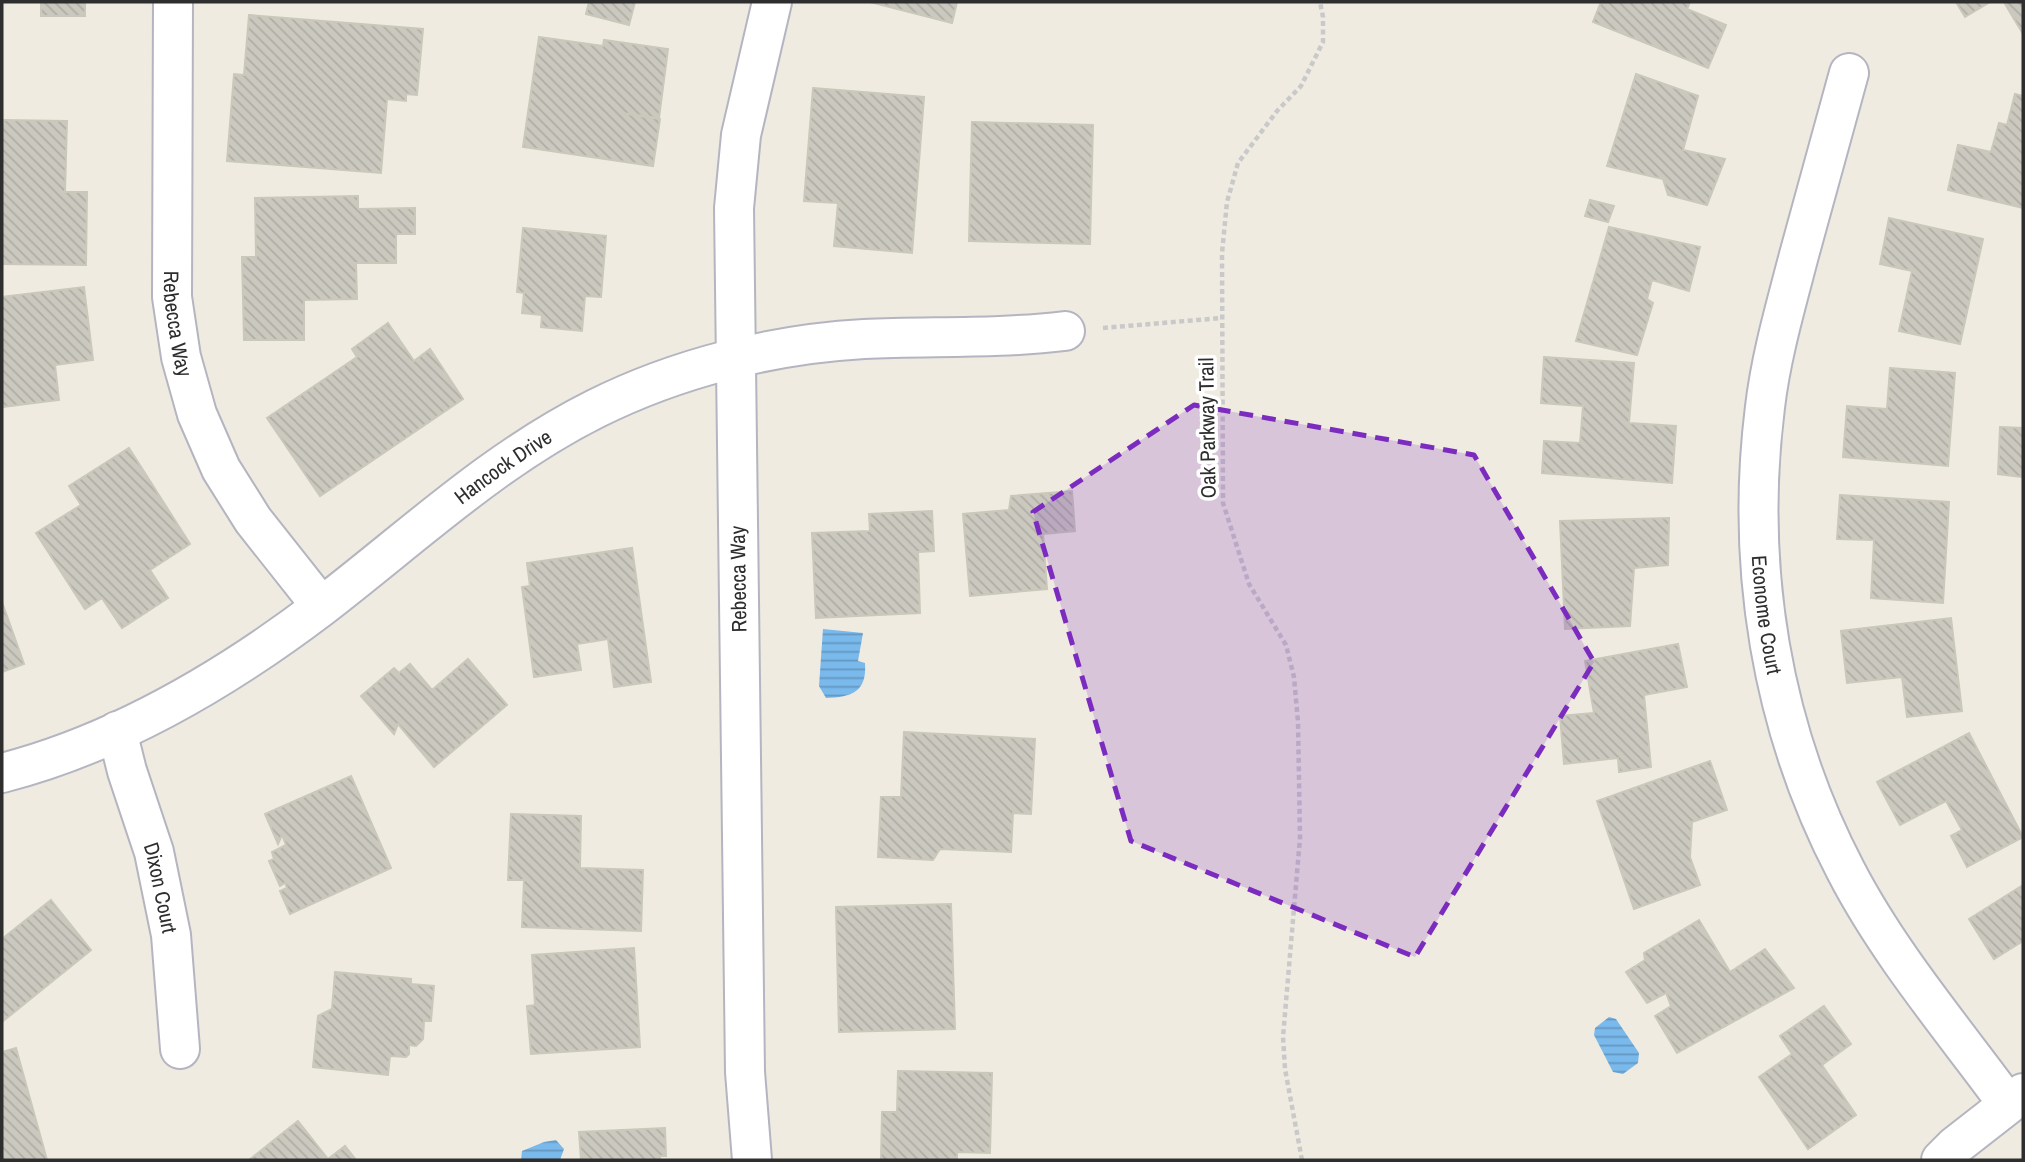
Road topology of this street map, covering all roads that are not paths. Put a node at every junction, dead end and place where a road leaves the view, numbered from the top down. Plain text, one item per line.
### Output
1 (173, 2) edge
2 (772, 2) edge
3 (1849, 73) dead end
4 (1065, 331) road end
5 (735, 359) junction
6 (321, 606) junction
7 (117, 731) junction
8 (2, 773) edge
9 (180, 1049) dead end
10 (2015, 1098) edge
11 (752, 1160) edge
12 (1941, 1160) edge

1 - 6 street, Rebecca Way
2 - 5 street, Rebecca Way
3 - 10 street, Econome Court
4 - 5 street, Hancock Drive
5 - 6 street, Hancock Drive
5 - 11 street, Rebecca Way
6 - 7 street, Hancock Drive
7 - 8 street, Hancock Drive
7 - 9 street, Dixon Court
10 - 12 street

